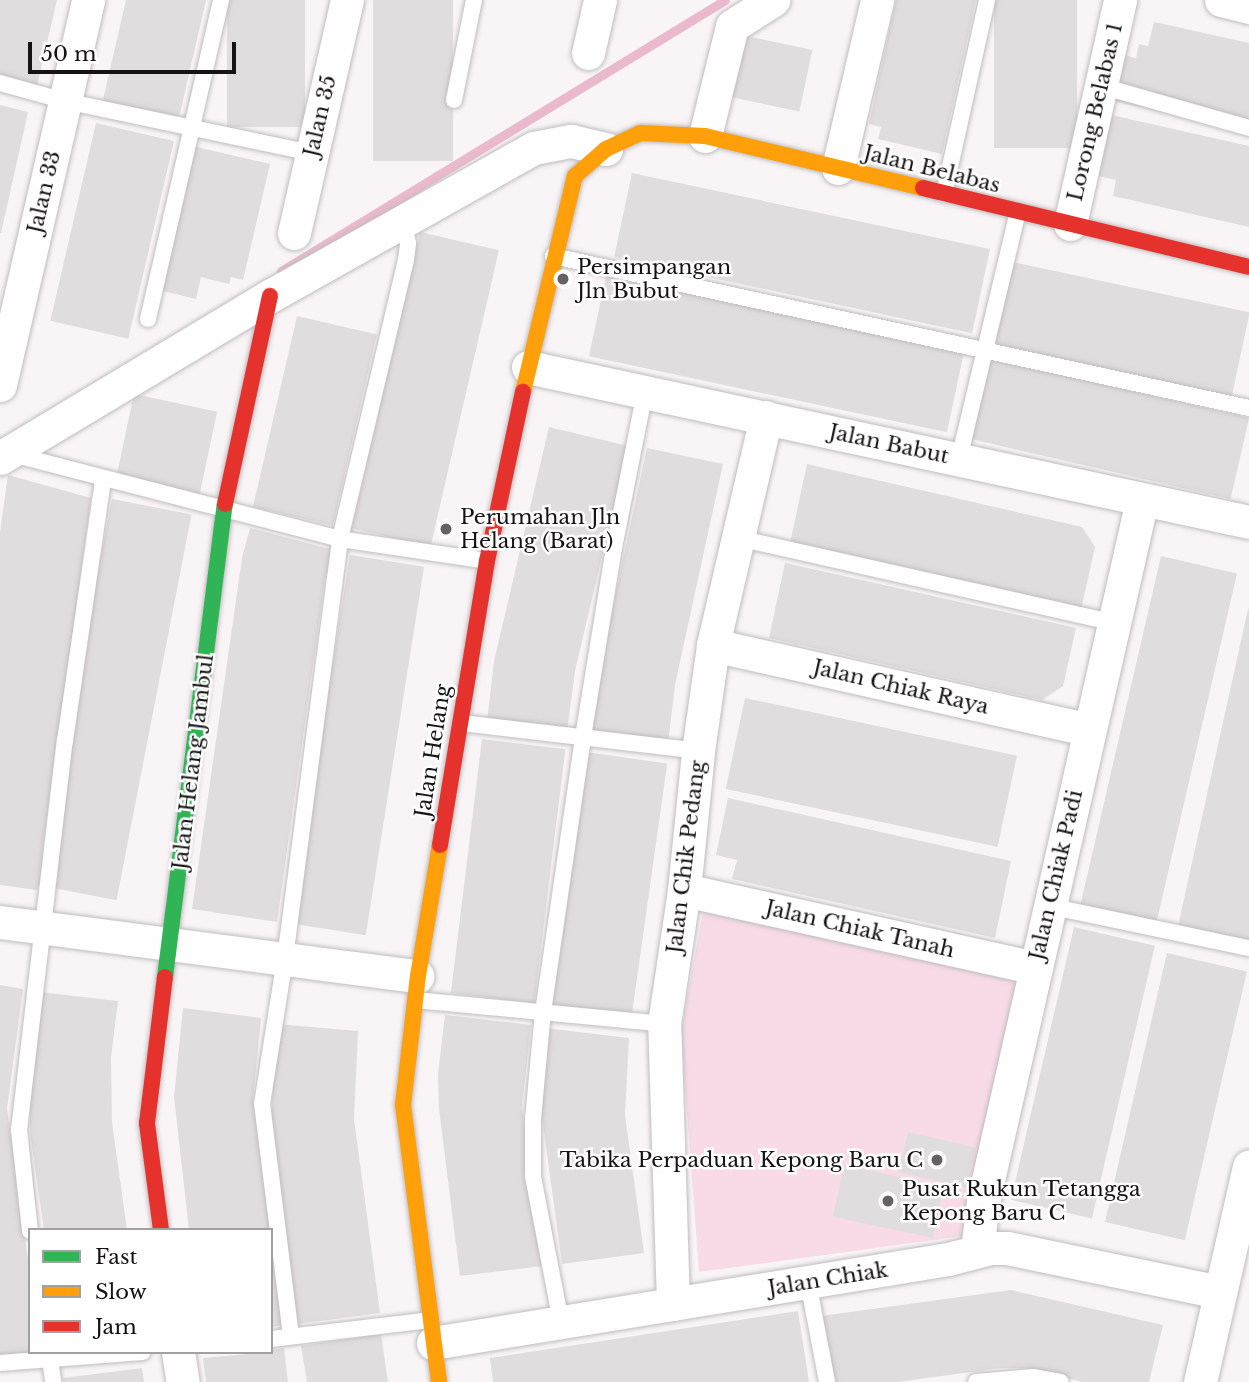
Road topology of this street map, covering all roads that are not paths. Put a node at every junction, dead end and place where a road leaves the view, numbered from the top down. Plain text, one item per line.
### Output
1 (88, 0) edge
2 (220, 0) edge
3 (347, 0) edge
4 (474, 0) edge
5 (600, 0) edge
6 (773, 0) edge
7 (877, 0) edge
8 (987, 0) edge
9 (1120, 0) edge
10 (588, 53) dead end
11 (0, 83) edge
12 (1101, 86) junction
13 (454, 100) dead end
14 (65, 101) junction
15 (192, 125) junction
16 (1249, 128) edge
17 (705, 136) junction
18 (606, 149) junction
19 (312, 153) junction
20 (838, 168) junction
21 (944, 194) junction
22 (1018, 212) junction
23 (403, 222) junction
24 (1070, 224) junction
25 (294, 233) dead end
26 (554, 256) junction
27 (1249, 267) edge
28 (270, 296) junction
29 (148, 319) dead end
30 (985, 349) junction
31 (528, 367) junction
32 (0, 384) edge
33 (645, 392) junction
34 (1249, 408) edge
35 (766, 417) junction
36 (4, 455) edge
37 (959, 459) junction
38 (103, 480) junction
39 (1142, 500) junction
40 (224, 510) junction
41 (1249, 522) edge
42 (738, 538) junction
43 (340, 539) junction
44 (487, 561) junction
45 (1114, 623) junction
46 (713, 645) junction
47 (458, 723) junction
48 (1089, 730) junction
49 (583, 737) junction
50 (698, 751) junction
51 (684, 890) junction
52 (1049, 906) junction
53 (0, 922) edge
54 (41, 927) junction
55 (170, 944) junction
56 (1249, 947) edge
57 (285, 958) junction
58 (1035, 968) junction
59 (417, 988) junction
60 (543, 1012) junction
61 (664, 1024) junction
62 (1249, 1167) edge
63 (30, 1228) edge
64 (161, 1228) edge
65 (977, 1250) junction
66 (808, 1282) junction
67 (1220, 1292) junction
68 (673, 1304) junction
69 (561, 1322) junction
70 (431, 1331) junction
71 (291, 1336) junction
72 (273, 1339) edge
73 (96, 1354) edge
74 (178, 1354) edge
75 (49, 1356) edge
76 (0, 1363) edge
77 (53, 1382) edge
78 (183, 1382) edge
79 (439, 1382) edge
80 (827, 1382) edge
81 (976, 1382) edge
82 (1060, 1382) edge
83 (1200, 1382) edge

1 - 14 street, Jalan 33
2 - 15 lane
3 - 19 street, Jalan 35
4 - 13 lane
5 - 10 street
6 - 17 street
7 - 20 street
8 - 21 lane
9 - 12 street, Lorong Belabas 1
11 - 14 lane
12 - 16 lane
12 - 24 street, Lorong Belabas 1
14 - 15 lane
14 - 32 street, Jalan 33
15 - 19 lane
15 - 29 lane
17 - 18 street, Jalan Belabas
17 - 20 street, Jalan Belabas
18 - 23 street
18 - 26 street, Jalan Helang
19 - 25 street, Jalan 35
20 - 21 street, Jalan Belabas
21 - 22 street, Jalan Belabas
22 - 24 street, Jalan Belabas
22 - 30 lane
23 - 28 street
23 - 43 lane
24 - 27 street, Jalan Belabas
26 - 30 lane
26 - 31 street, Jalan Helang
28 - 36 street
28 - 40 street, Jalan Helang Jambul
30 - 34 lane
30 - 37 lane
31 - 33 street, Jalan Babut
31 - 44 street, Jalan Helang
33 - 35 street, Jalan Babut
33 - 49 lane
35 - 37 street, Jalan Babut
35 - 42 street, Jalan Chik Pedang
36 - 38 lane
37 - 39 street, Jalan Babut
38 - 40 lane
38 - 54 lane
39 - 41 street, Jalan Babut
39 - 45 street, Jalan Chiak Padi
40 - 43 lane
40 - 55 street, Jalan Helang Jambul
42 - 45 lane
42 - 46 street, Jalan Chik Pedang
43 - 44 lane
43 - 57 lane
44 - 47 street, Jalan Helang
45 - 48 street, Jalan Chiak Padi
46 - 48 street, Jalan Chiak Raya
46 - 50 street, Jalan Chik Pedang
47 - 49 lane
47 - 59 street, Jalan Helang
48 - 52 street, Jalan Chiak Padi
49 - 50 lane
49 - 60 lane
50 - 51 street, Jalan Chik Pedang
51 - 58 street, Jalan Chiak Tanah
51 - 61 street, Jalan Chik Pedang
52 - 56 lane
52 - 58 street, Jalan Chiak Padi
53 - 54 street
54 - 55 street
54 - 63 lane
55 - 57 street
55 - 64 street, Jalan Helang Jambul
57 - 59 street
57 - 71 lane
58 - 65 street, Jalan Chiak Padi
59 - 60 lane
59 - 70 street, Jalan Helang
60 - 61 lane
60 - 69 lane
61 - 68 street, Jalan Chik Pedang
62 - 67 street
65 - 66 street, Jalan Chiak
65 - 67 street, Jalan Chiak
66 - 68 street, Jalan Chiak
66 - 80 lane
67 - 83 street
68 - 69 street, Jalan Chiak
69 - 70 street, Jalan Chiak
70 - 71 lane
70 - 79 street, Jalan Helang
71 - 72 lane
73 - 75 lane
74 - 78 street
75 - 76 lane
75 - 77 lane
81 - 82 lane

